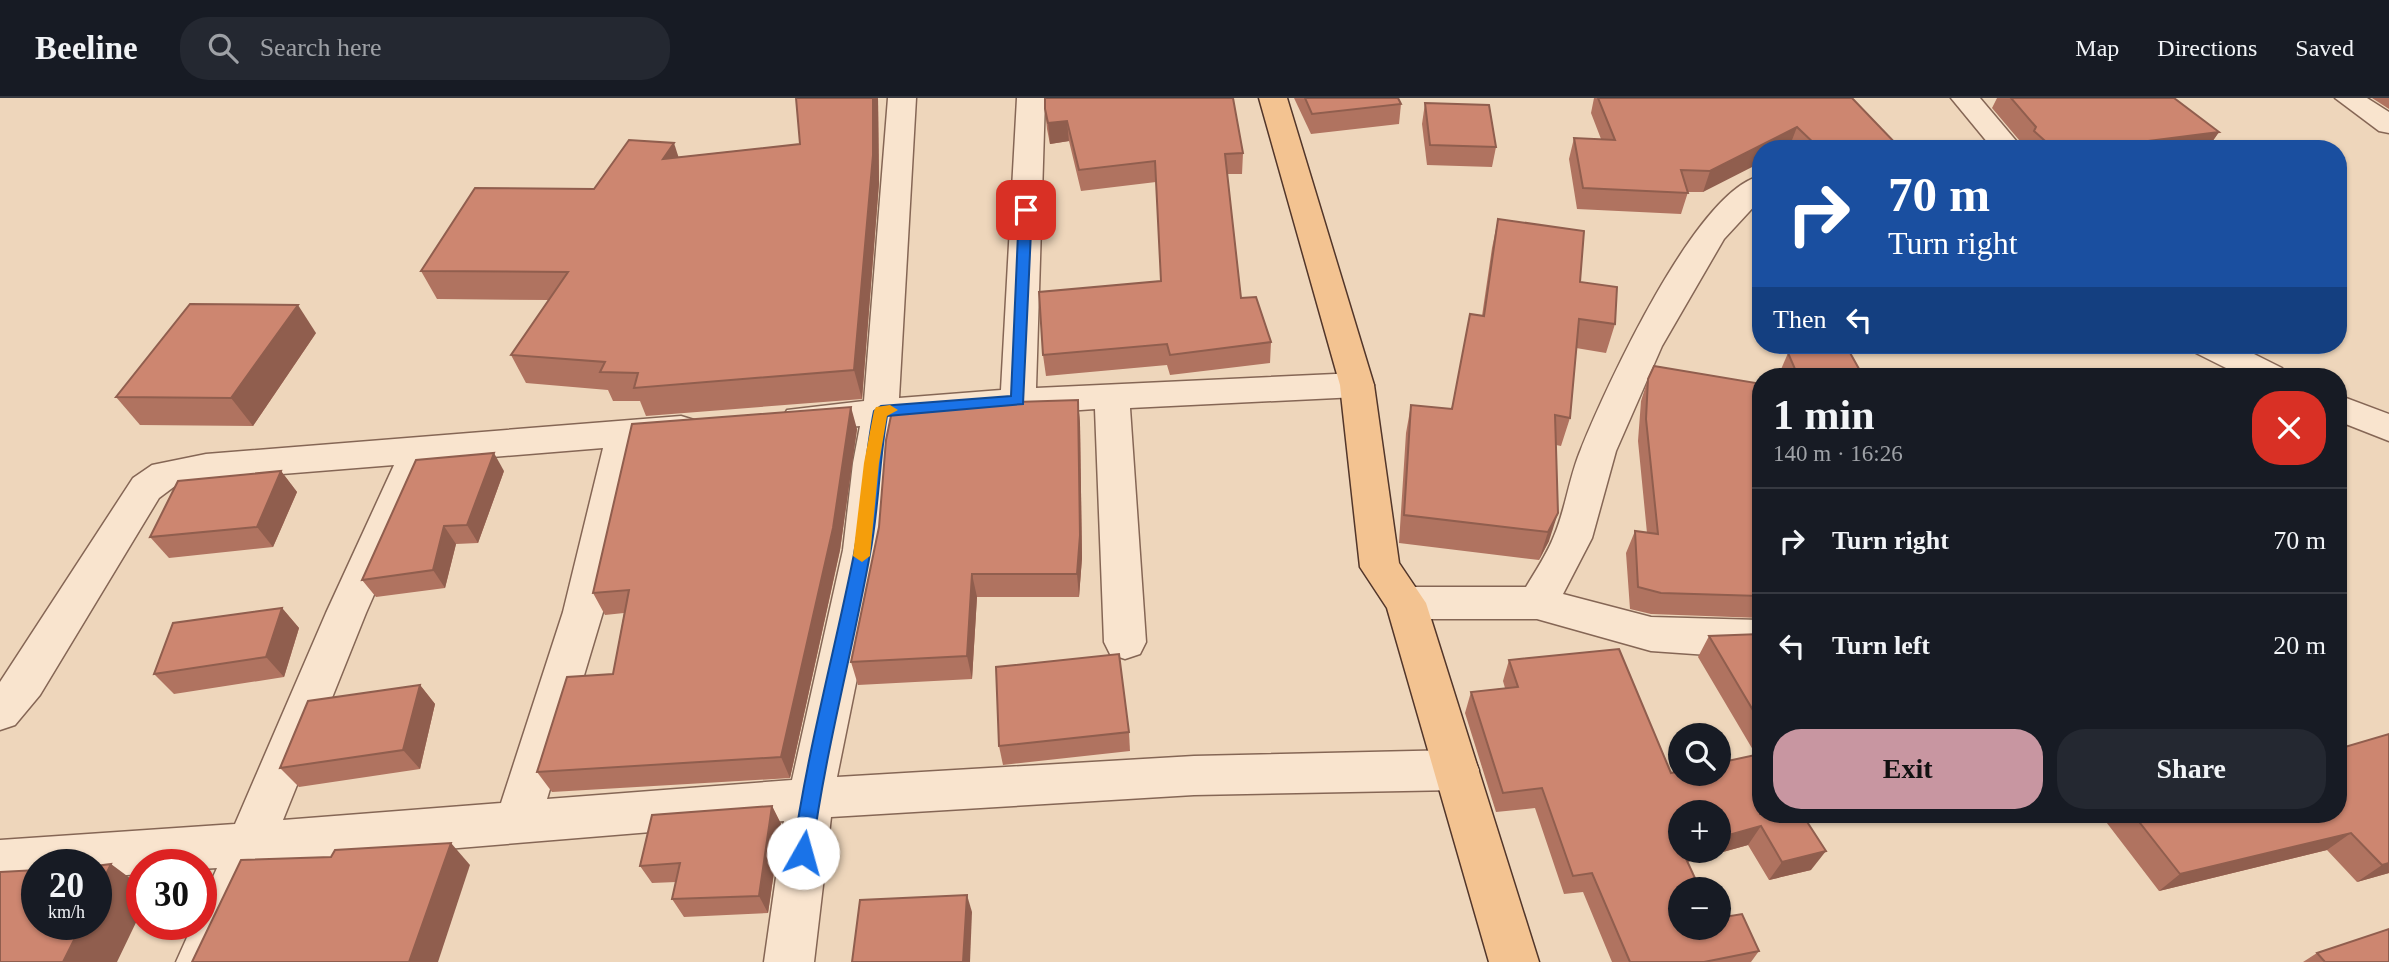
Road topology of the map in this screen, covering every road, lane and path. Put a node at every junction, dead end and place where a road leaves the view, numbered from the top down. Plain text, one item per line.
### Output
1 (902, 98) edge
2 (1031, 98) edge
3 (1273, 98) edge
4 (1965, 98) edge
5 (2349, 98) edge
6 (2389, 125) edge
7 (2001, 140) edge
8 (1752, 193) edge
9 (2226, 354) edge
10 (2254, 368) edge
11 (1356, 385) junction
12 (1112, 397) junction
13 (1018, 401) junction
14 (881, 411) junction
15 (2347, 411) edge
16 (773, 421) edge
17 (719, 426) edge
18 (2389, 428) edge
19 (624, 435) junction
20 (418, 452) junction
21 (1406, 603) junction
22 (1537, 604) junction
23 (1752, 637) edge
24 (1125, 642) dead end
25 (0, 712) edge
26 (1457, 770) junction
27 (810, 799) junction
28 (517, 824) junction
29 (248, 847) junction
30 (0, 862) edge
31 (201, 962) edge
32 (789, 962) edge
33 (1514, 962) edge

1 - 14 street
2 - 13 street
3 - 11 main road
4 - 7 street
5 - 6 street
8 - 22 street
9 - 10 street
11 - 12 street
11 - 21 main road
12 - 13 street
12 - 24 street
13 - 14 street
14 - 16 street
14 - 27 street
15 - 18 street
17 - 19 street
19 - 20 street
19 - 28 street
20 - 25 street
20 - 29 street
21 - 22 street
21 - 26 main road
22 - 23 street
26 - 27 street
26 - 33 main road
27 - 28 street
27 - 32 street
28 - 29 street
29 - 30 street
29 - 31 street

